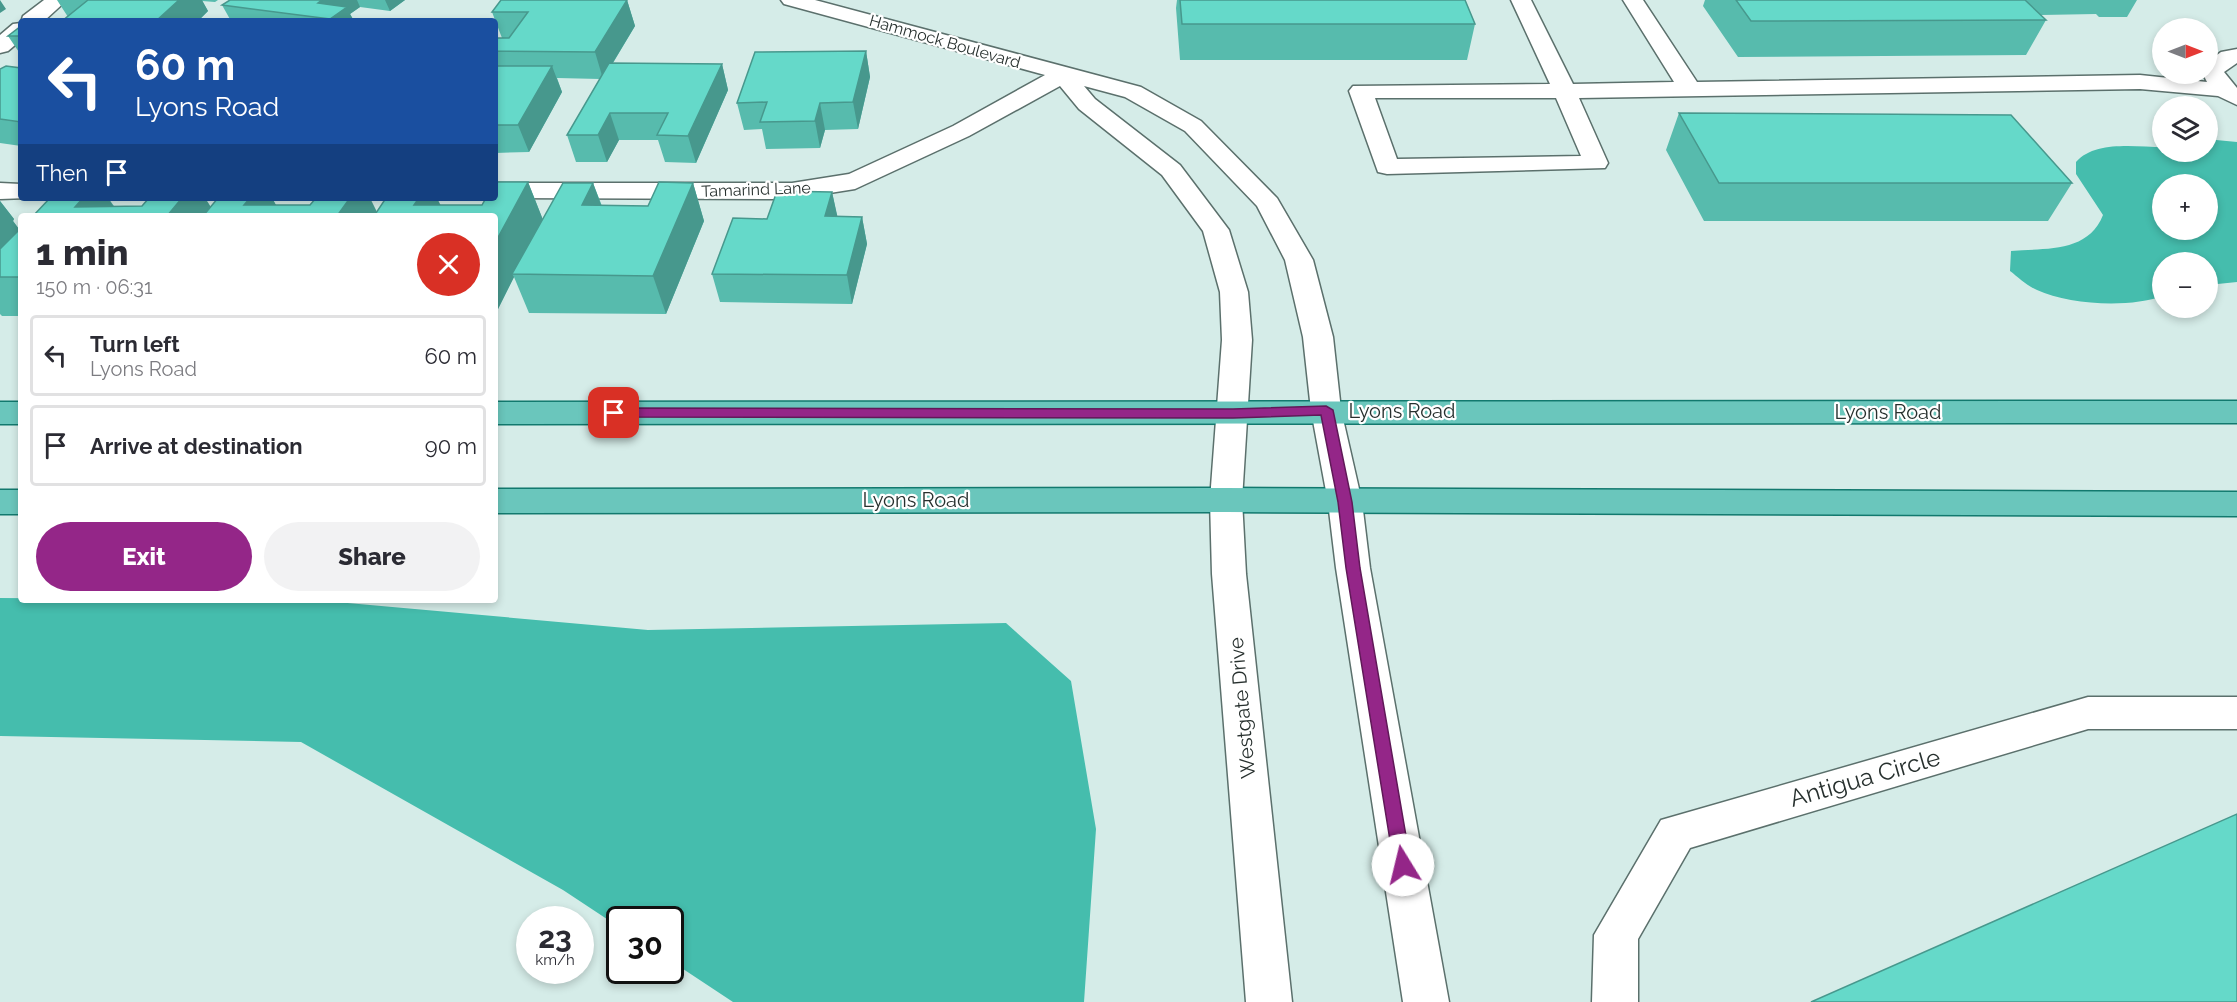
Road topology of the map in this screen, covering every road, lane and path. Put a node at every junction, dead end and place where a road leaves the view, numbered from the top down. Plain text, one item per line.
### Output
1 (57, 0) edge
2 (791, 0) edge
3 (1521, 0) edge
4 (1633, 0) edge
5 (35, 18) edge
6 (18, 31) edge
7 (0, 46) edge
8 (2237, 56) edge
9 (1063, 75) junction
10 (1689, 88) junction
11 (1564, 91) junction
12 (2230, 95) edge
13 (0, 191) edge
14 (498, 191) edge
15 (18, 192) edge
16 (1326, 410) junction
17 (2237, 412) edge
18 (0, 413) edge
19 (18, 413) edge
20 (498, 413) edge
21 (1233, 414) junction
22 (1227, 500) junction
23 (498, 501) edge
24 (0, 502) edge
25 (18, 502) edge
26 (1345, 502) junction
27 (2237, 504) edge
28 (2237, 713) edge
29 (1269, 1002) edge
30 (1426, 1002) edge
31 (1614, 1002) edge

1 - 5 street
2 - 9 street, Hammock Boulevard
3 - 11 street
4 - 10 street
6 - 7 street
8 - 12 street
9 - 14 street, Tamarind Lane
9 - 16 street, Hammock Boulevard
9 - 21 street
10 - 11 street
10 - 12 street
11 - 11 street
13 - 15 street
16 - 17 main road, Lyons Road
16 - 21 main road, Lyons Road
16 - 26 street
18 - 19 main road
20 - 21 main road, Lyons Road
21 - 22 street, Westgate Drive
22 - 23 main road, Lyons Road
22 - 26 main road, Lyons Road
22 - 29 street, Westgate Drive
24 - 25 main road
26 - 27 main road, Lyons Road
26 - 30 street
28 - 31 street, Antigua Circle

